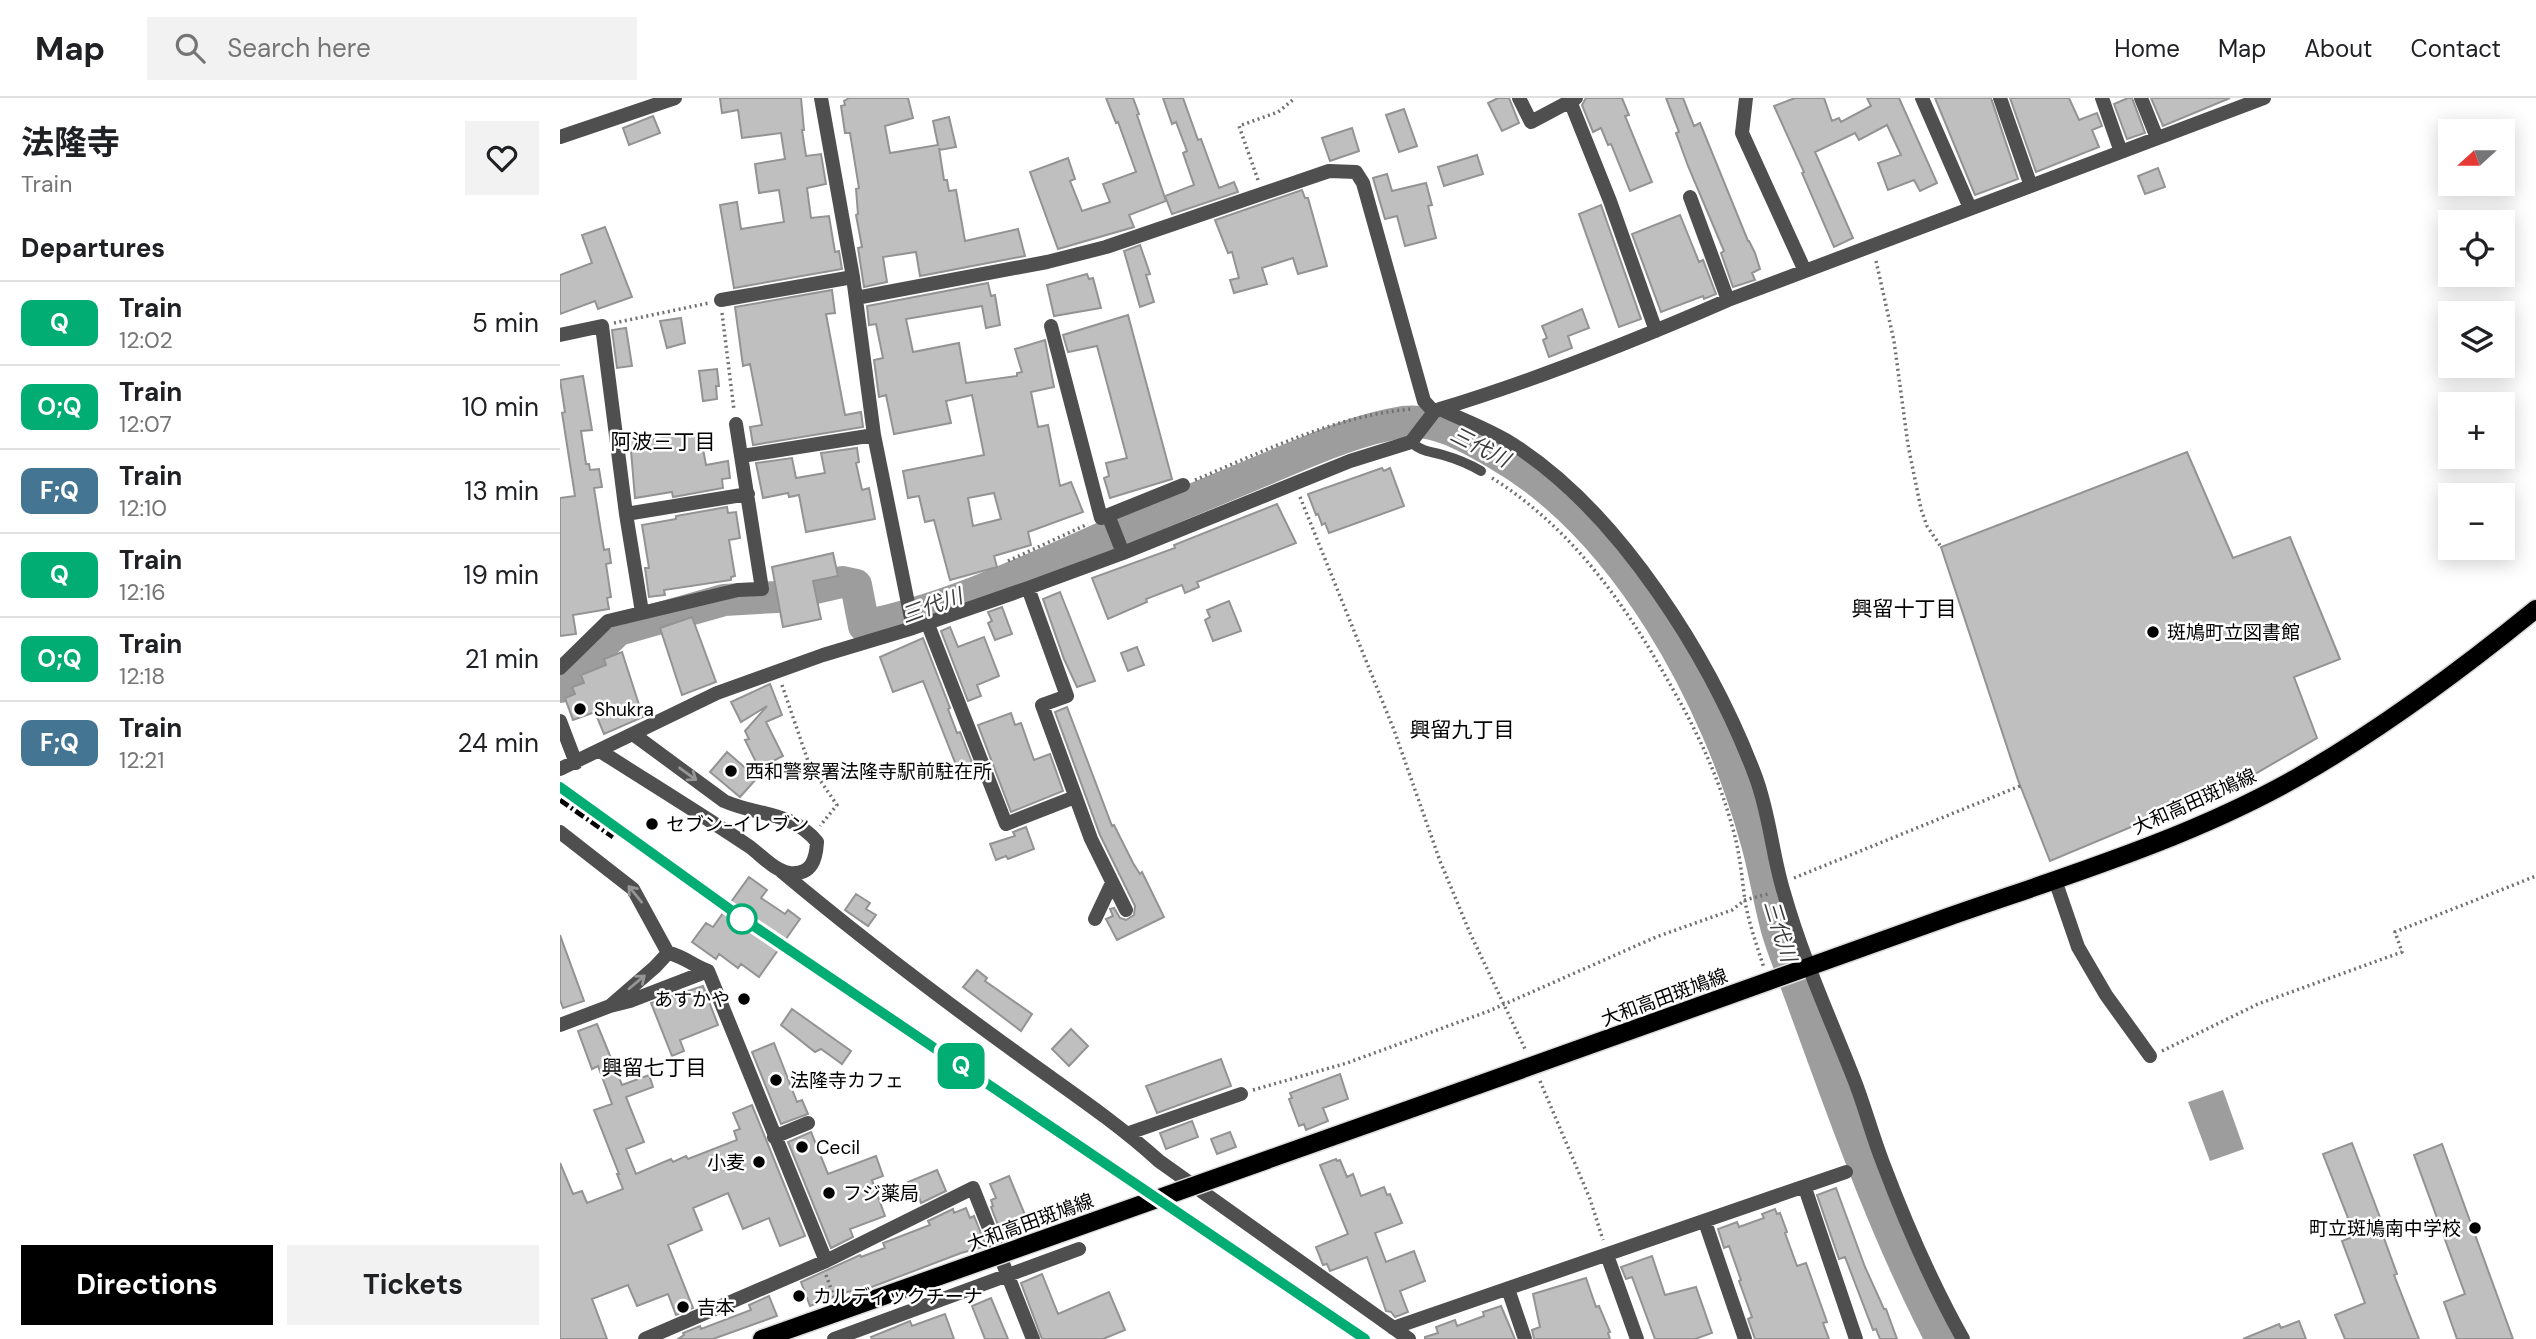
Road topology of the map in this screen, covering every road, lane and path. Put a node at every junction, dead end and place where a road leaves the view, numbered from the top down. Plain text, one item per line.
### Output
1 (675, 98) edge
2 (821, 98) edge
3 (1295, 98) edge
4 (1519, 98) edge
5 (1746, 98) edge
6 (1922, 98) edge
7 (2000, 98) edge
8 (2102, 98) edge
9 (2141, 98) edge
10 (2257, 99) edge
11 (1573, 100) edge
12 (560, 137) edge
13 (2157, 138) junction
14 (2121, 152) junction
15 (2031, 186) junction
16 (1263, 192) junction
17 (1690, 197) dead end
18 (1970, 208) junction
19 (1873, 245) junction
20 (1805, 271) junction
21 (853, 277) junction
22 (856, 298) junction
23 (721, 300) junction
24 (1728, 300) junction
25 (601, 326) junction
26 (1051, 327) dead end
27 (1656, 331) junction
28 (560, 335) edge
29 (1437, 410) junction
30 (736, 424) joint
31 (874, 435) junction
32 (1411, 442) junction
33 (742, 456) junction
34 (1481, 471) joint
35 (1294, 482) junction
36 (1183, 485) joint
37 (748, 494) junction
38 (626, 514) junction
39 (1107, 519) junction
40 (1941, 547) dead end
41 (1121, 548) junction
42 (1007, 561) dead end
43 (1028, 588) junction
44 (2536, 609) edge
45 (642, 612) junction
46 (917, 625) junction
47 (560, 668) edge
48 (777, 671) junction
49 (560, 721) edge
50 (633, 734) junction
51 (600, 751) junction
52 (576, 763) junction
53 (560, 769) edge
54 (2020, 786) dead end
55 (1075, 797) junction
56 (560, 832) edge
57 (813, 836) junction
58 (781, 871) junction
59 (2536, 876) edge
60 (2055, 880) junction
61 (1112, 883) junction
62 (1782, 887) junction
63 (1745, 900) junction
64 (1126, 910) dead end
65 (1095, 919) dead end
66 (668, 953) junction
67 (1809, 967) junction
68 (708, 971) junction
69 (1769, 982) junction
70 (1505, 1005) junction
71 (610, 1006) junction
72 (560, 1025) edge
73 (1527, 1052) dead end
74 (2150, 1056) joint
75 (1539, 1079) dead end
76 (1241, 1094) joint
77 (808, 1123) dead end
78 (1129, 1133) junction
79 (774, 1137) junction
80 (1846, 1172) dead end
81 (1805, 1188) junction
82 (1705, 1222) junction
83 (1079, 1249) dead end
84 (1608, 1255) junction
85 (826, 1261) junction
86 (1007, 1274) junction
87 (1508, 1289) junction
88 (1393, 1328) junction
89 (645, 1339) edge
90 (762, 1339) edge
91 (834, 1339) edge
92 (1033, 1339) edge
93 (1409, 1339) edge
94 (1525, 1339) edge
95 (1637, 1339) edge
96 (1745, 1339) edge
97 (1856, 1339) edge
98 (1962, 1339) edge

1 - 12 street
2 - 21 street
3 - 16 path
4 - 11 street
5 - 20 street
6 - 18 street
7 - 15 street
8 - 14 street
9 - 13 street
10 - 13 street
11 - 27 street
13 - 14 street
14 - 15 street
15 - 18 street
16 - 22 street
16 - 29 street
17 - 24 street
18 - 19 street
19 - 20 street
19 - 40 path
20 - 24 street
21 - 22 street
21 - 23 street
22 - 31 street
23 - 25 path
23 - 30 path
24 - 27 street
25 - 28 street
25 - 38 street
26 - 39 street
27 - 29 street
29 - 32 street
29 - 36 path
29 - 62 street
30 - 33 street
31 - 33 street
31 - 46 street
32 - 34 lane
32 - 35 street
33 - 37 street
34 - 63 path
35 - 41 street
35 - 70 path
36 - 39 street
37 - 38 street
37 - 45 street
38 - 45 street
39 - 41 street
39 - 42 path
41 - 43 street
43 - 46 street
43 - 55 street
44 - 60 main road, 大和高田斑鳩線
45 - 47 street
46 - 48 street
46 - 55 street
48 - 50 street
48 - 57 path
49 - 52 street
50 - 51 street
50 -> 57 street
51 - 52 street
51 - 58 street
52 - 53 street
54 - 62 path
55 - 61 street
66 -> 56 street
57 - 58 street
58 - 78 street
59 - 74 path
60 - 67 main road, 大和高田斑鳩線
60 - 74 street
61 - 64 street
61 - 65 street
62 - 63 path
62 - 67 street
63 - 69 path
63 - 70 path
66 - 68 street
71 -> 66 street
67 - 69 main road, 大和高田斑鳩線
67 - 98 street
68 - 71 street
68 - 79 street
69 - 90 main road, 大和高田斑鳩線, bridge
70 - 73 path
70 - 76 path
71 - 72 street
75 - 84 path
76 - 78 street
77 - 79 street
78 - 88 street
79 - 85 street
80 - 81 street
81 - 82 street
81 - 97 street
82 - 84 street
82 - 96 street
83 - 86 street
84 - 87 street
84 - 95 street
85 - 86 street
85 - 89 street
86 - 91 street
86 - 92 street
87 - 88 street
87 - 94 street
88 - 93 street

